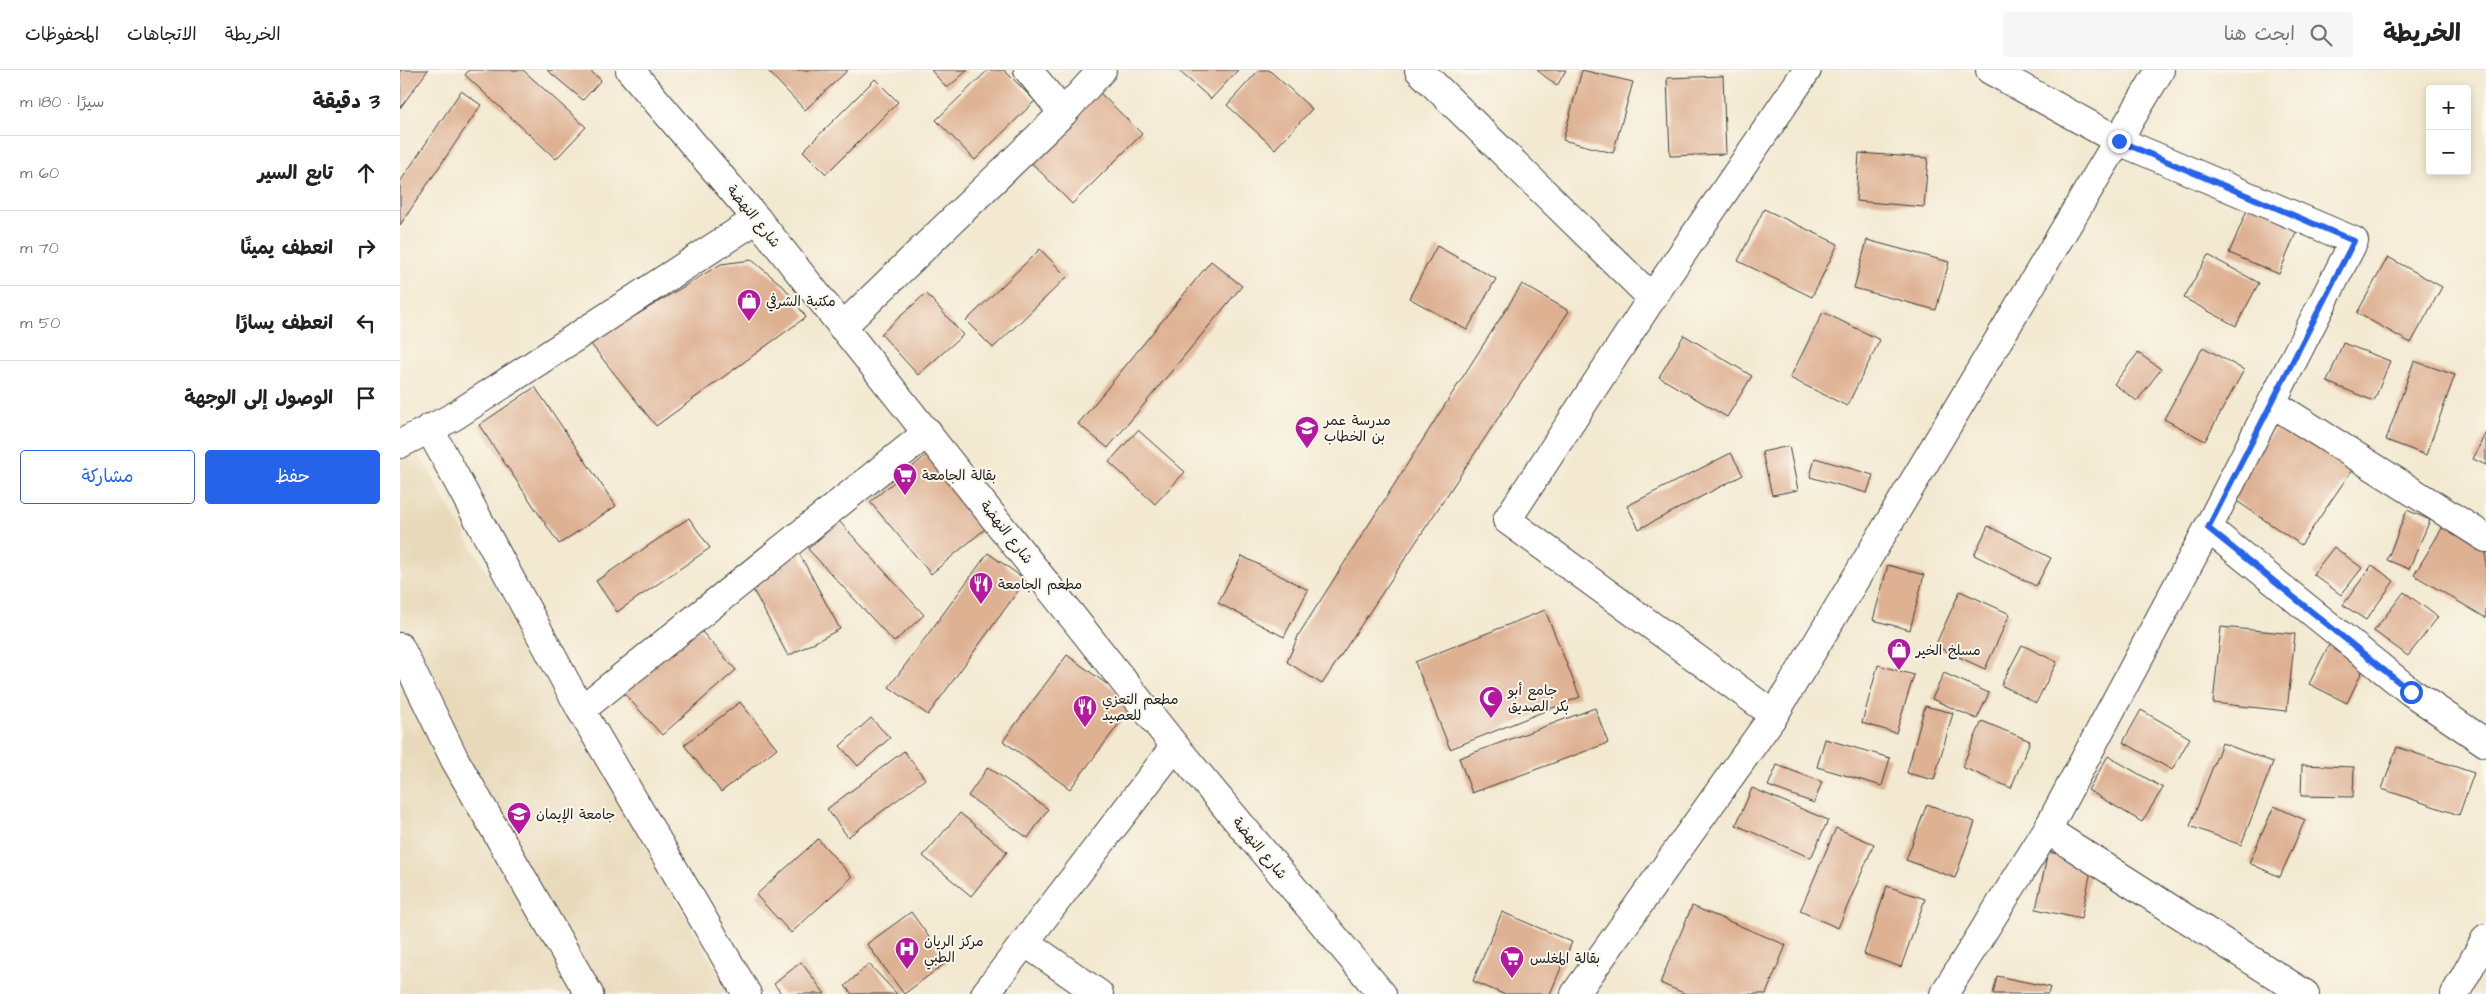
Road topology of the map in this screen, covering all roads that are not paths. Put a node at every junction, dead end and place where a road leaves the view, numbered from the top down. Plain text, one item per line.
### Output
1 (630, 70) edge
2 (1028, 70) edge
3 (1102, 70) edge
4 (1419, 70) edge
5 (1807, 70) edge
6 (1990, 70) edge
7 (2160, 70) edge
8 (1063, 113) junction
9 (2119, 141) junction
10 (757, 219) junction
11 (1652, 298) junction
12 (842, 327) junction
13 (2272, 403) junction
14 (429, 428) junction
15 (928, 432) junction
16 (400, 444) edge
17 (2208, 528) junction
18 (2486, 538) edge
19 (400, 647) edge
20 (581, 710) junction
21 (1774, 715) junction
22 (2486, 742) edge
23 (1175, 746) junction
24 (2046, 830) junction
25 (2486, 938) edge
26 (1026, 943) junction
27 (589, 994) edge
28 (747, 994) edge
29 (985, 994) edge
30 (1099, 994) edge
31 (1382, 994) edge
32 (1575, 994) edge
33 (1944, 994) edge
34 (2305, 994) edge
35 (2455, 994) edge

1 - 10 street, شارع النهضة
2 - 8 street
3 - 8 street
4 - 11 street
5 - 11 street
6 - 9 street
7 - 9 street
8 - 12 street
9 - 13 street
9 - 21 street
10 - 12 street, شارع النهضة
10 - 14 street
11 - 21 street
12 - 15 street, شارع النهضة
13 - 17 street
13 - 18 street
14 - 16 street
14 - 20 street
15 - 20 street
15 - 23 street, شارع النهضة
17 - 22 street
17 - 24 street
19 - 27 street
20 - 28 street
21 - 32 street
23 - 26 street
23 - 31 street, شارع النهضة
24 - 33 street
24 - 34 street
25 - 35 street
26 - 29 street
26 - 30 street

